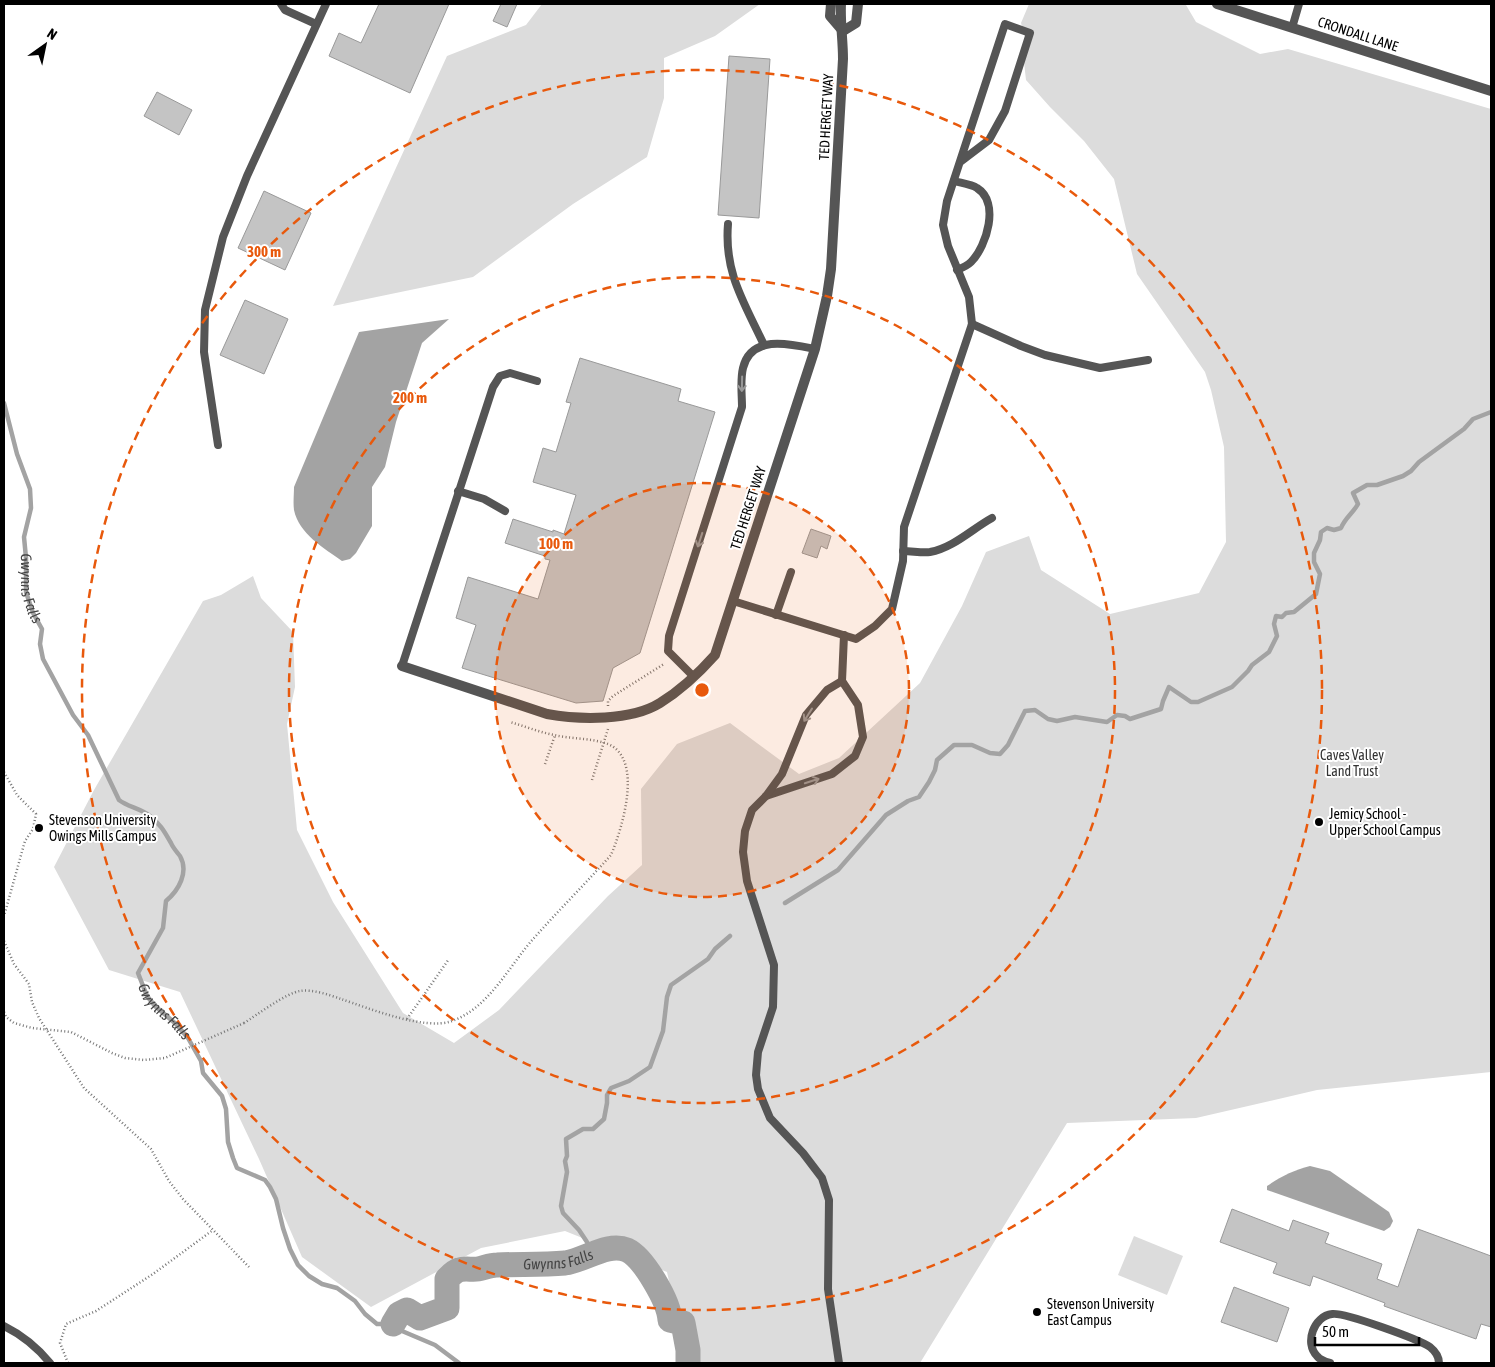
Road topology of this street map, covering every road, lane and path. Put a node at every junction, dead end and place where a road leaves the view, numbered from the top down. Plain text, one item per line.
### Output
1 (281, 4) edge
2 (326, 4) edge
3 (831, 4) edge
4 (841, 4) edge
5 (858, 4) edge
6 (1217, 4) edge
7 (1299, 4) edge
8 (316, 24) junction
9 (1292, 28) junction
10 (843, 31) junction
11 (1491, 91) edge
12 (960, 162) junction
13 (954, 181) junction
14 (728, 224) dead end
15 (958, 270) junction
16 (972, 324) junction
17 (764, 345) junction
18 (815, 349) junction
19 (1148, 360) dead end
20 (536, 381) dead end
21 (218, 445) dead end
22 (458, 491) junction
23 (505, 511) dead end
24 (992, 518) dead end
25 (903, 551) junction
26 (791, 572) dead end
27 (733, 601) junction
28 (776, 615) junction
29 (844, 635) junction
30 (402, 666) joint
31 (694, 676) junction
32 (842, 681) junction
33 (510, 722) dead end
34 (555, 736) junction
35 (545, 764) dead end
36 (4, 772) edge
37 (766, 796) junction
38 (4, 916) edge
39 (4, 941) edge
40 (449, 959) dead end
41 (4, 1012) edge
42 (407, 1019) junction
43 (213, 1230) junction
44 (249, 1267) dead end
45 (4, 1326) edge
46 (50, 1363) edge
47 (68, 1363) edge
48 (839, 1363) edge
49 (1330, 1363) edge
50 (1439, 1363) edge

1 - 8 lane
2 - 8 lane
3 - 10 street
4 - 10 street, TED HERGET WAY
5 - 10 street
6 - 9 street, CRONDALL LANE
7 - 9 lane
8 - 21 lane
9 - 11 street, CRONDALL LANE
10 - 18 street, TED HERGET WAY
12 - 12 lane
12 - 13 lane
13 - 15 lane
13 - 15 lane
14 - 17 lane
15 - 16 lane
16 - 19 lane
16 - 25 lane
17 - 18 lane
17 -> 31 lane
18 - 27 street, TED HERGET WAY
20 - 22 lane
22 - 23 lane
22 - 30 lane
24 - 25 lane
25 - 29 lane
26 - 28 lane
27 - 28 lane
27 - 31 street, TED HERGET WAY
28 - 29 lane
29 - 32 lane
30 - 31 street, TED HERGET WAY
32 -> 37 lane
37 -> 32 lane
33 - 34 path
34 - 35 path
34 - 42 path
36 - 38 path
37 - 48 lane
39 - 43 path
40 - 42 path
41 - 42 path, bridge
43 - 44 path
43 - 47 path
45 - 46 lane
49 - 50 lane

